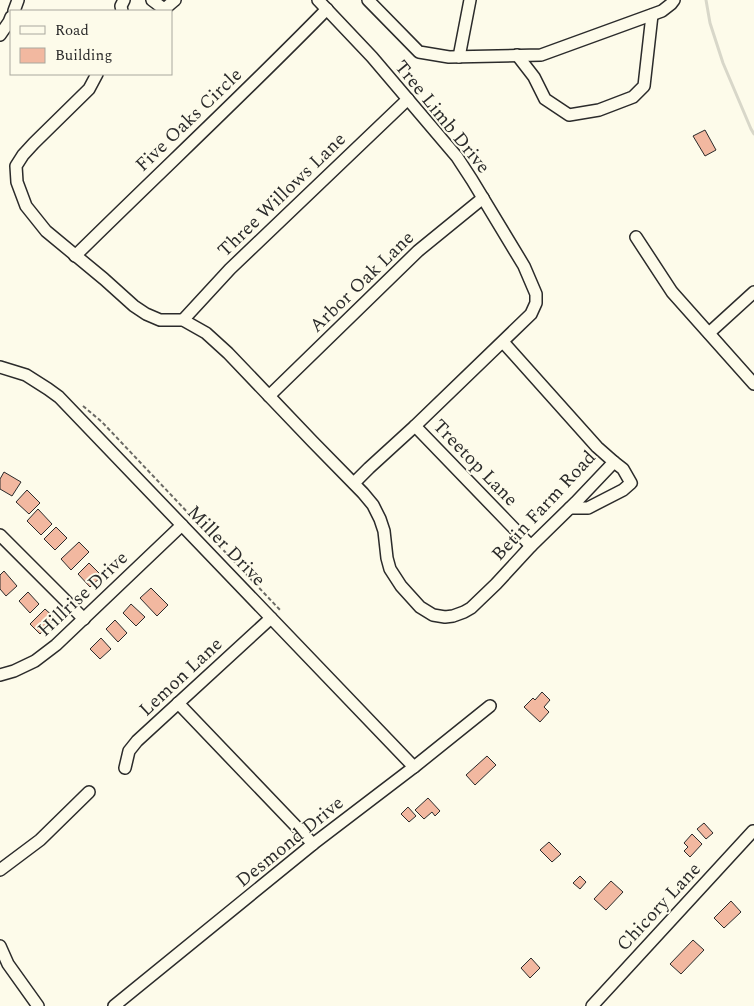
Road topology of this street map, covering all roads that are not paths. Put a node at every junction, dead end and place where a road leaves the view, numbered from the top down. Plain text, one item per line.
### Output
1 (152, 0) edge
2 (175, 0) edge
3 (318, 0) edge
4 (368, 0) edge
5 (470, 0) edge
6 (674, 0) edge
7 (326, 9) junction
8 (163, 10) edge
9 (652, 15) junction
10 (10, 20) edge
11 (0, 35) edge
12 (517, 55) junction
13 (460, 56) junction
14 (96, 75) edge
15 (408, 99) junction
16 (483, 198) junction
17 (636, 237) dead end
18 (75, 256) junction
19 (754, 292) edge
20 (183, 320) junction
21 (709, 333) junction
22 (502, 342) junction
23 (0, 367) edge
24 (754, 384) edge
25 (269, 396) junction
26 (415, 426) junction
27 (614, 462) junction
28 (354, 483) junction
29 (570, 508) junction
30 (182, 526) junction
31 (0, 535) edge
32 (531, 546) junction
33 (271, 618) junction
34 (84, 619) junction
35 (0, 675) edge
36 (178, 703) junction
37 (490, 706) dead end
38 (414, 767) junction
39 (125, 768) dead end
40 (89, 792) dead end
41 (753, 831) edge
42 (314, 844) junction
43 (0, 870) edge
44 (0, 946) edge
45 (38, 1006) edge
46 (114, 1006) edge
47 (592, 1006) edge

1 - 8 street
2 - 8 street
3 - 7 street, Tree Limb Drive
4 - 13 street
5 - 13 street
6 - 9 street
7 - 15 street, Tree Limb Drive
7 - 18 street, Five Oaks Circle
9 - 12 street
9 - 12 street
10 - 11 street
12 - 13 street
14 - 18 street
15 - 16 street, Tree Limb Drive
15 - 20 street, Three Willows Lane
16 - 22 street, Tree Limb Drive
16 - 25 street, Arbor Oak Lane
17 - 21 street
18 - 20 street
19 - 21 street
20 - 25 street, Betin Farm Road
21 - 24 street
22 - 26 street
22 - 27 street, Betin Farm Road
23 - 30 street, Miller Drive
25 - 28 street, Betin Farm Road
26 - 28 street
26 - 32 street, Treetop Lane
27 - 29 street, Betin Farm Road
27 - 29 street
28 - 32 street, Betin Farm Road
29 - 32 street, Betin Farm Road
30 - 33 street, Miller Drive
30 - 34 street, Hillrise Drive
31 - 34 street
33 - 36 street, Lemon Lane
33 - 38 street, Miller Drive
34 - 35 street, Hillrise Drive
36 - 39 street, Lemon Lane
36 - 42 street
37 - 38 street, Desmond Drive
38 - 42 street, Desmond Drive
40 - 43 street
41 - 47 street, Chicory Lane
42 - 46 street, Desmond Drive
44 - 45 street

